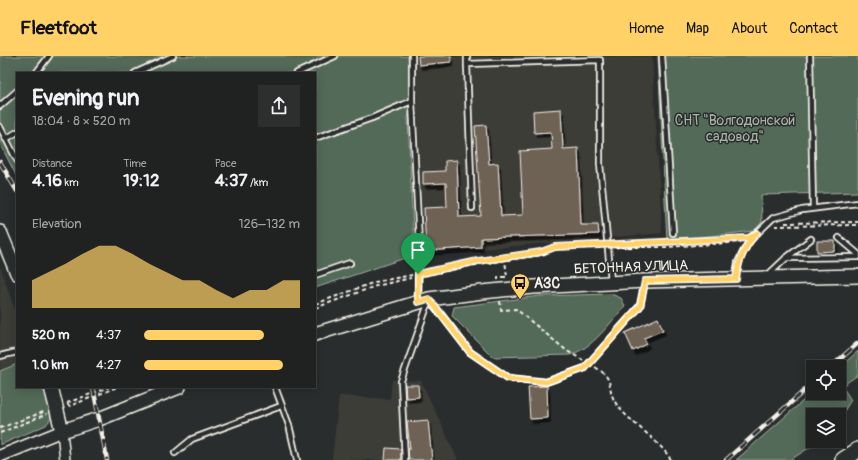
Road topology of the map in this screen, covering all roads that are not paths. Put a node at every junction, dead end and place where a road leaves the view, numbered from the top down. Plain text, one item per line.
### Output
1 (49, 56) edge
2 (173, 56) edge
3 (335, 56) edge
4 (412, 56) edge
5 (466, 56) edge
6 (662, 56) edge
7 (810, 56) edge
8 (601, 58) edge
9 (467, 64) junction
10 (37, 72) edge
11 (137, 72) edge
12 (299, 72) edge
13 (16, 92) edge
14 (412, 101) junction
15 (0, 106) edge
16 (0, 127) edge
17 (16, 133) edge
18 (316, 138) edge
19 (6, 139) junction
20 (16, 158) edge
21 (858, 203) edge
22 (472, 208) dead end
23 (813, 208) junction
24 (0, 232) edge
25 (673, 233) dead end
26 (839, 238) dead end
27 (811, 239) dead end
28 (5, 253) edge
29 (858, 256) edge
30 (786, 258) junction
31 (350, 263) dead end
32 (16, 271) edge
33 (316, 275) edge
34 (858, 276) edge
35 (736, 279) junction
36 (764, 279) junction
37 (645, 281) junction
38 (611, 283) junction
39 (424, 301) junction
40 (316, 334) edge
41 (16, 352) edge
42 (0, 356) edge
43 (51, 388) edge
44 (176, 388) edge
45 (275, 388) edge
46 (281, 406) junction
47 (62, 431) junction
48 (858, 450) edge
49 (175, 453) dead end
50 (0, 456) edge
51 (65, 460) edge
52 (297, 460) edge
53 (405, 460) edge
54 (843, 460) edge

1 - 10 lane
2 - 11 lane
3 - 12 lane
4 - 14 lane
5 - 9 lane
6 - 25 lane
7 - 23 lane
8 - 9 lane
8 - 38 lane
9 - 22 lane
13 - 15 lane
14 - 18 lane
14 - 39 lane
16 - 19 lane
17 - 19 lane
19 - 20 lane
21 - 23 lane
23 - 35 lane
24 - 28 main road
26 - 29 lane
27 - 30 lane
28 - 32 main road
29 - 30 lane
30 - 36 lane
31 - 33 lane
34 - 36 main road, БЕТОННАЯ УЛИЦА
35 - 36 main road, БЕТОННАЯ УЛИЦА
35 - 37 main road, БЕТОННАЯ УЛИЦА
37 - 38 main road, БЕТОННАЯ УЛИЦА
37 - 39 lane
38 - 39 main road, БЕТОННАЯ УЛИЦА
39 - 40 main road, БЕТОННАЯ УЛИЦА
39 - 53 lane
41 - 42 lane
43 - 47 main road
44 - 47 main road
45 - 46 lane
46 - 49 lane
46 - 52 lane
47 - 50 street
47 - 51 street
48 - 54 main road

